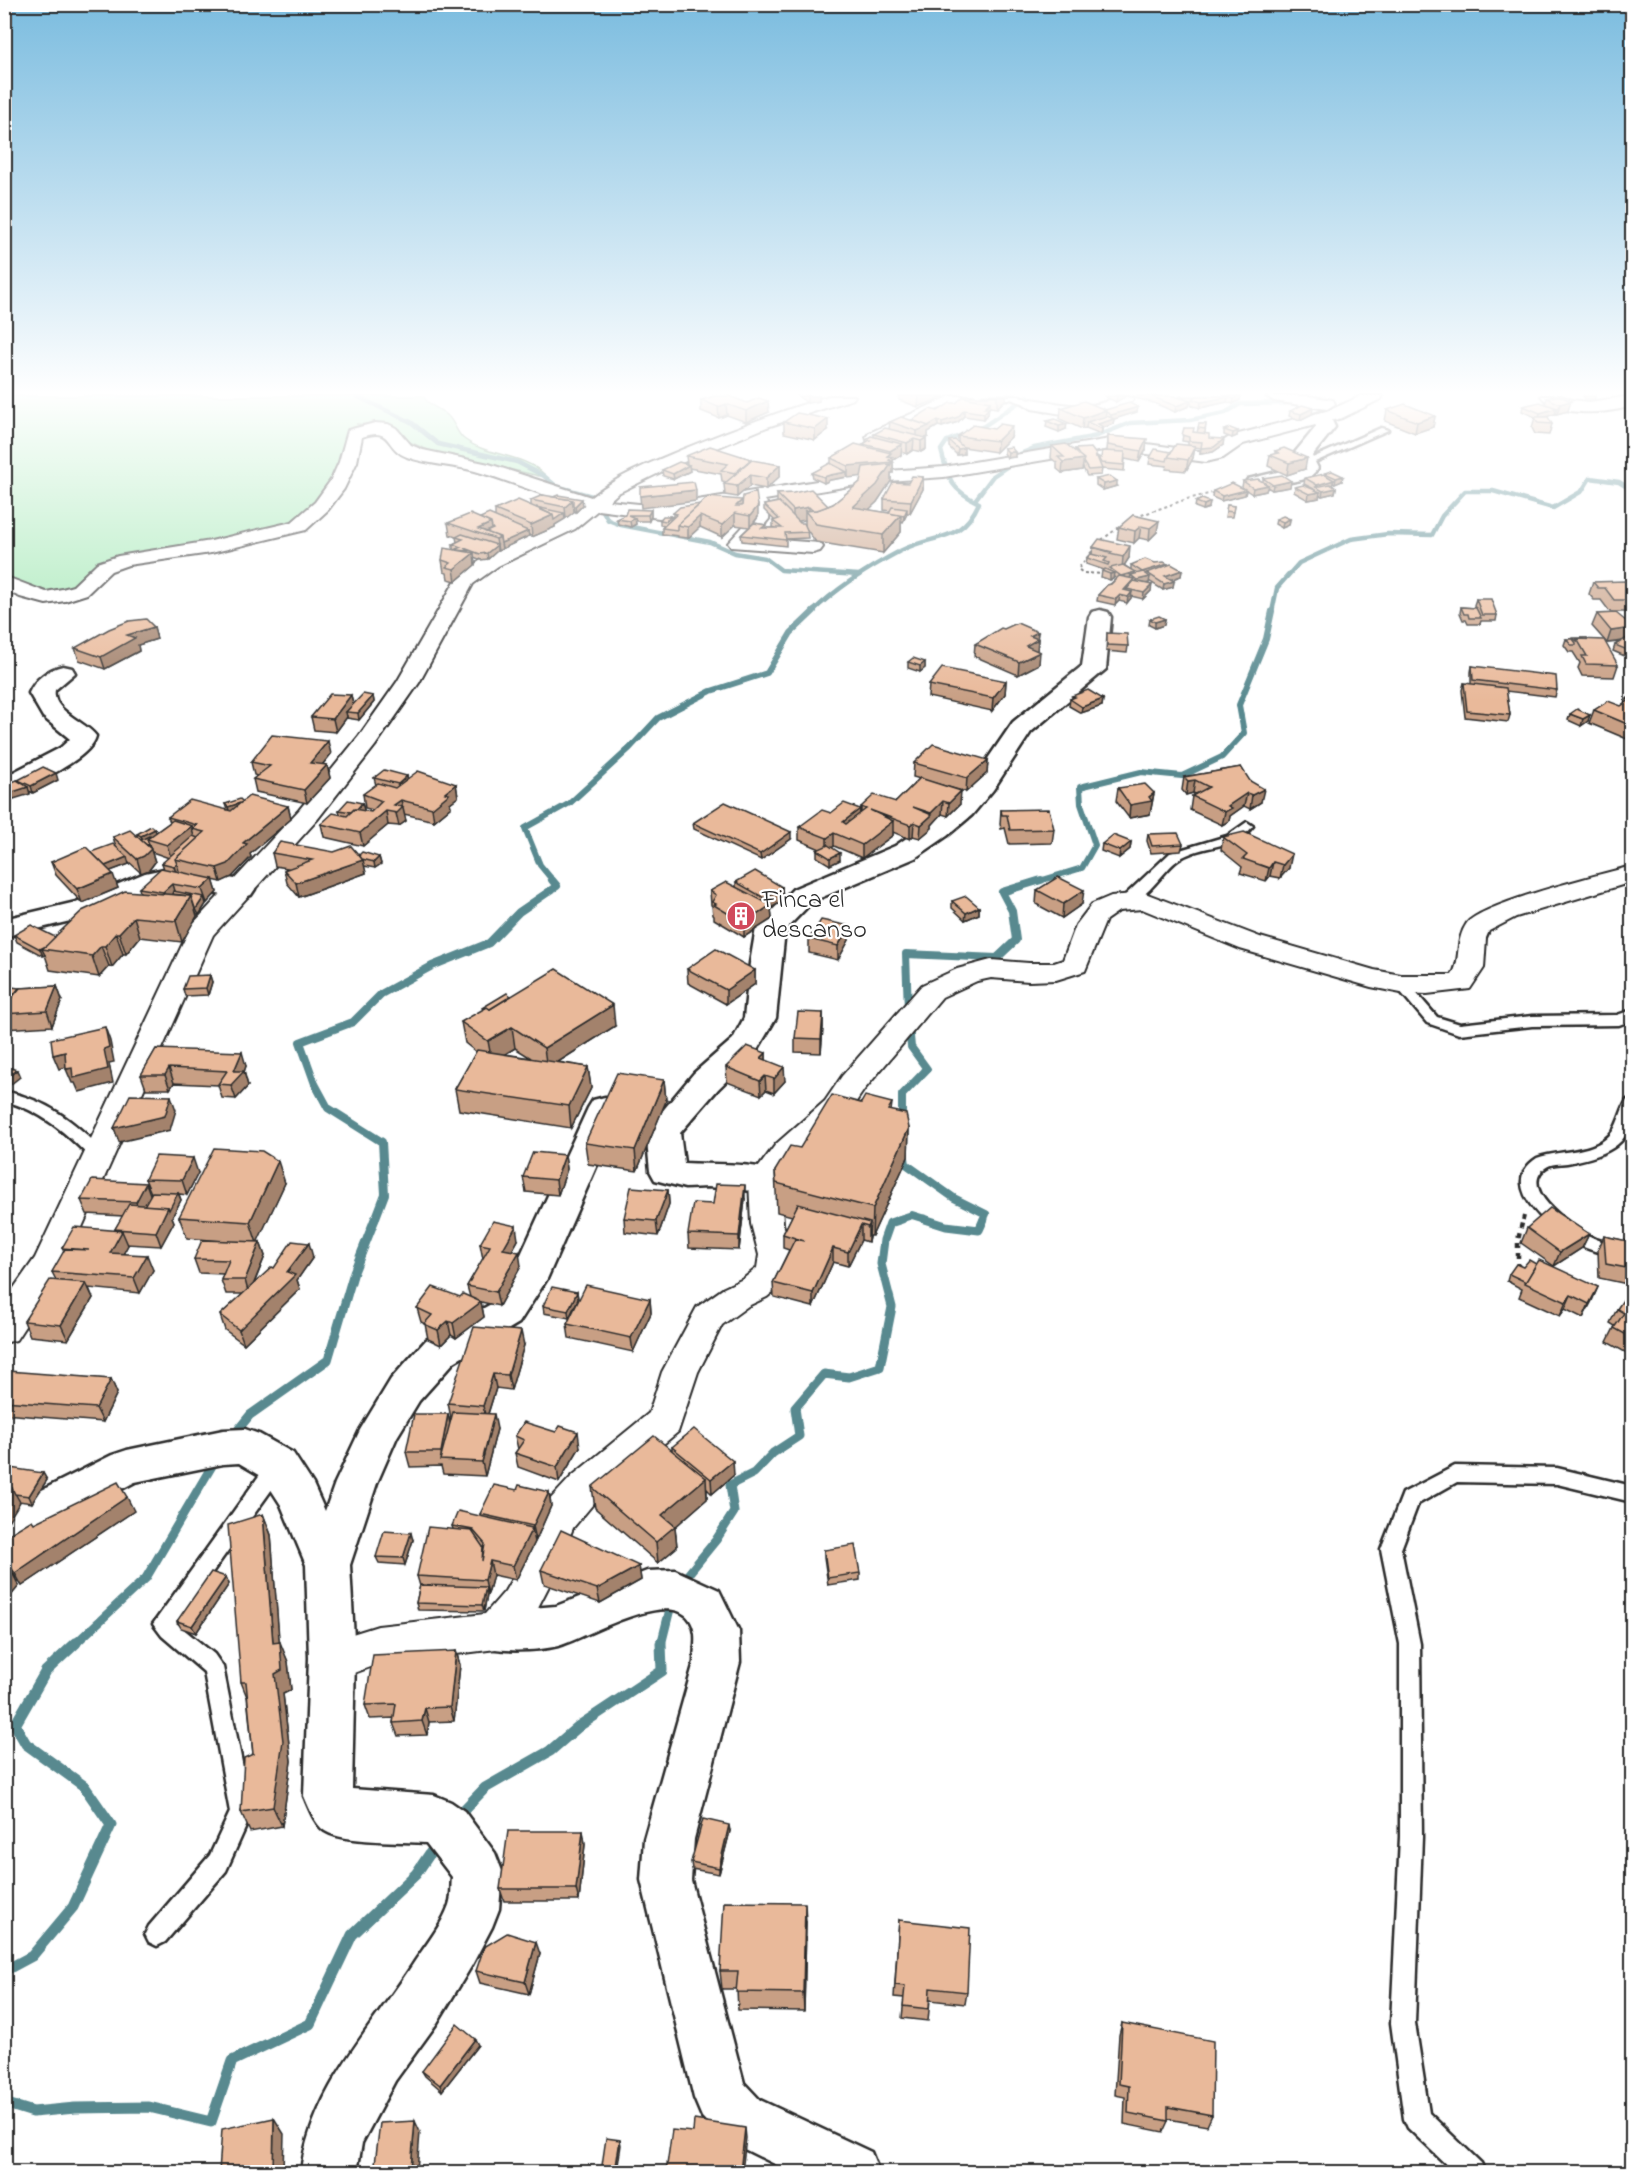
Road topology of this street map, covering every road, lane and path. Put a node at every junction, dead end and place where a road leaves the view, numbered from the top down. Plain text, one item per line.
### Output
1 (752, 497) edge
2 (326, 498) edge
3 (577, 498) edge
4 (599, 498) edge
5 (748, 498) edge
6 (1192, 498) edge
7 (593, 502) junction
8 (813, 547) dead end
9 (1107, 573) edge
10 (4, 582) edge
11 (1100, 617) dead end
12 (63, 673) dead end
13 (4, 788) edge
14 (1247, 826) dead end
15 (1632, 874) edge
16 (241, 889) junction
17 (1126, 901) junction
18 (4, 928) edge
19 (1401, 984) junction
20 (1632, 1015) edge
21 (613, 1090) edge
22 (4, 1096) edge
23 (1632, 1104) edge
24 (98, 1155) junction
25 (765, 1180) junction
26 (1533, 1193) junction
27 (1632, 1252) edge
28 (1517, 1273) edge
29 (4, 1330) edge
30 (278, 1465) junction
31 (1632, 1494) edge
32 (4, 1530) edge
33 (328, 1565) junction
34 (496, 1631) junction
35 (332, 1658) junction
36 (157, 1934) dead end
37 (329, 2172) edge
38 (851, 2172) edge
39 (1472, 2172) edge

1 - 8 street
2 - 10 street
3 - 7 street
4 - 7 street
5 - 7 street
6 - 9 path
7 - 16 street
11 - 25 street
12 - 13 street
14 - 17 lane
15 - 19 street
16 - 18 street
16 - 24 street
17 - 19 street
17 - 25 street
19 - 20 lane
21 - 33 street
22 - 24 lane
23 - 26 lane
24 - 29 street
25 - 34 street
26 - 27 lane
26 - 28 path
30 - 32 street
30 - 33 street
30 - 36 lane
31 - 39 lane
33 - 35 street
34 - 35 street
34 - 38 street
35 - 37 street

